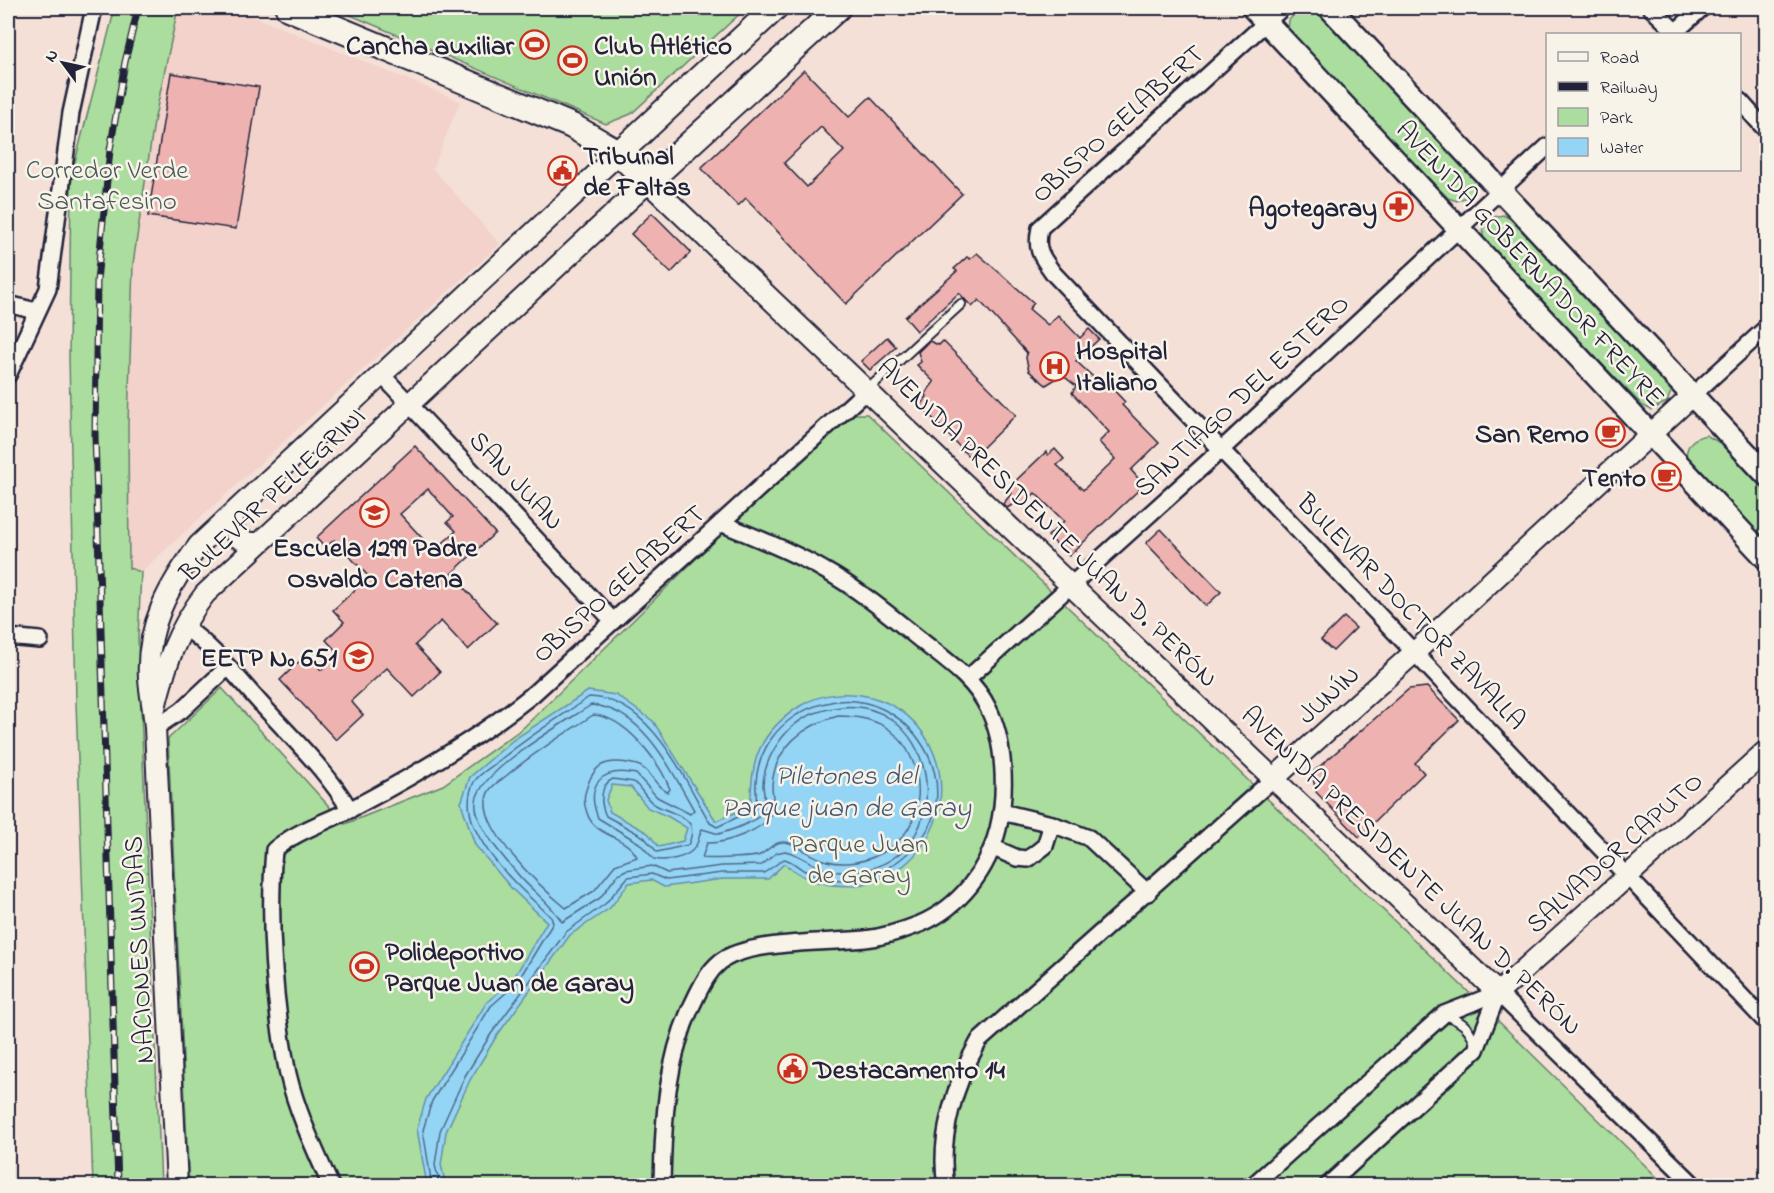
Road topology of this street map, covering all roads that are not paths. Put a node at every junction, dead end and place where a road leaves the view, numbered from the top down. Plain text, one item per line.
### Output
1 (94, 8) edge
2 (288, 8) edge
3 (775, 8) edge
4 (838, 8) edge
5 (1282, 8) edge
6 (1330, 8) edge
7 (1651, 8) edge
8 (1702, 8) edge
9 (1260, 15) edge
10 (1674, 33) edge
11 (1676, 33) edge
12 (1741, 102) edge
13 (1767, 129) edge
14 (1546, 148) edge
15 (619, 153) junction
16 (648, 182) junction
17 (1500, 189) junction
18 (1040, 228) joint
19 (1460, 228) junction
20 (8, 304) edge
21 (961, 304) dead end
22 (36, 311) junction
23 (1767, 328) edge
24 (8, 375) edge
25 (382, 375) junction
26 (867, 390) junction
27 (1693, 395) junction
28 (411, 405) junction
29 (1651, 432) junction
30 (1222, 449) junction
31 (1767, 474) edge
32 (234, 513) junction
33 (721, 523) junction
34 (259, 543) junction
35 (1767, 558) edge
36 (1070, 585) junction
37 (613, 621) junction
38 (183, 626) junction
39 (8, 637) edge
40 (40, 640) dead end
41 (1416, 651) junction
42 (228, 667) junction
43 (968, 678) junction
44 (154, 720) junction
45 (1767, 751) edge
46 (1273, 779) junction
47 (350, 810) junction
48 (1002, 813) junction
49 (1052, 824) junction
50 (994, 848) junction
51 (1628, 875) junction
52 (1148, 893) junction
53 (1498, 993) junction
54 (1444, 1014) junction
55 (1767, 1022) edge
56 (1476, 1050) junction
57 (177, 1185) edge
58 (331, 1185) edge
59 (662, 1185) edge
60 (946, 1185) edge
61 (1252, 1185) edge
62 (1327, 1185) edge
63 (1695, 1185) edge

1 - 22 street
2 - 15 main road, AVENIDA PRESIDENTE JUAN D. PERÓN
3 - 15 main road, BULEVAR PELLEGRINI
4 - 16 main road, BULEVAR PELLEGRINI
5 - 9 street, OBISPO GELABERT
6 - 17 main road, AVENIDA GOBERNADOR FREYRE
7 - 10 street
8 - 11 street
9 - 18 street, OBISPO GELABERT
9 - 19 main road, AVENIDA GOBERNADOR FREYRE
12 - 13 street
14 - 17 street, SANTIAGO DEL ESTERO
15 - 16 main road, AVENIDA PRESIDENTE JUAN D. PERÓN
15 - 25 street, BULEVAR PELLEGRINI
16 - 26 street, AVENIDA PRESIDENTE JUAN D. PERÓN
16 - 28 street, BULEVAR PELLEGRINI
17 - 19 street, SANTIAGO DEL ESTERO
17 - 27 main road, AVENIDA GOBERNADOR FREYRE
18 - 30 street, BULEVAR DOCTOR ZAVALLA
19 - 29 main road, AVENIDA GOBERNADOR FREYRE
19 - 30 street, SANTIAGO DEL ESTERO
20 - 22 street
21 - 26 lane, OBISPO GELABERT
22 - 24 street
23 - 27 street, JUNÍN
25 - 28 street, SAN JUAN
25 - 32 street, BULEVAR PELLEGRINI
26 - 33 street, OBISPO GELABERT
26 - 36 street, AVENIDA PRESIDENTE JUAN D. PERÓN
27 - 29 street, JUNÍN
27 - 31 main road, AVENIDA GOBERNADOR FREYRE
28 - 34 street, BULEVAR PELLEGRINI
28 - 37 street, SAN JUAN
29 - 35 main road, AVENIDA GOBERNADOR FREYRE
29 - 41 street, JUNÍN
30 - 36 street, SANTIAGO DEL ESTERO
30 - 41 street, BULEVAR DOCTOR ZAVALLA
32 - 34 street
32 - 44 street, BULEVAR PELLEGRINI
33 - 37 street, OBISPO GELABERT
33 - 43 street
34 - 38 street, BULEVAR PELLEGRINI
36 - 43 street, SANTIAGO DEL ESTERO
36 - 46 street, AVENIDA PRESIDENTE JUAN D. PERÓN
37 - 47 street, OBISPO GELABERT
38 - 42 street
38 - 44 street, BULEVAR PELLEGRINI
39 - 40 street
41 - 46 street, JUNÍN
41 - 51 street, BULEVAR DOCTOR ZAVALLA
42 - 44 street
42 - 47 street
43 - 48 street
44 - 57 street, NACIONES UNIDAS
45 - 51 street, SALVADOR CAPUTO
46 - 52 street, JUNÍN
46 - 53 street, AVENIDA PRESIDENTE JUAN D. PERÓN
47 - 58 street, OBISPO GELABERT
48 - 49 street
48 - 50 street
49 - 50 street
49 - 52 street
50 - 59 street
51 - 53 street, SALVADOR CAPUTO
51 - 55 street, BULEVAR DOCTOR ZAVALLA
52 - 60 street, JUNÍN
53 - 54 street, SALVADOR CAPUTO
53 - 56 street, SALVADOR CAPUTO
53 - 63 street, AVENIDA PRESIDENTE JUAN D. PERÓN
54 - 56 lane
54 - 61 street, SALVADOR CAPUTO
56 - 62 street, SALVADOR CAPUTO

